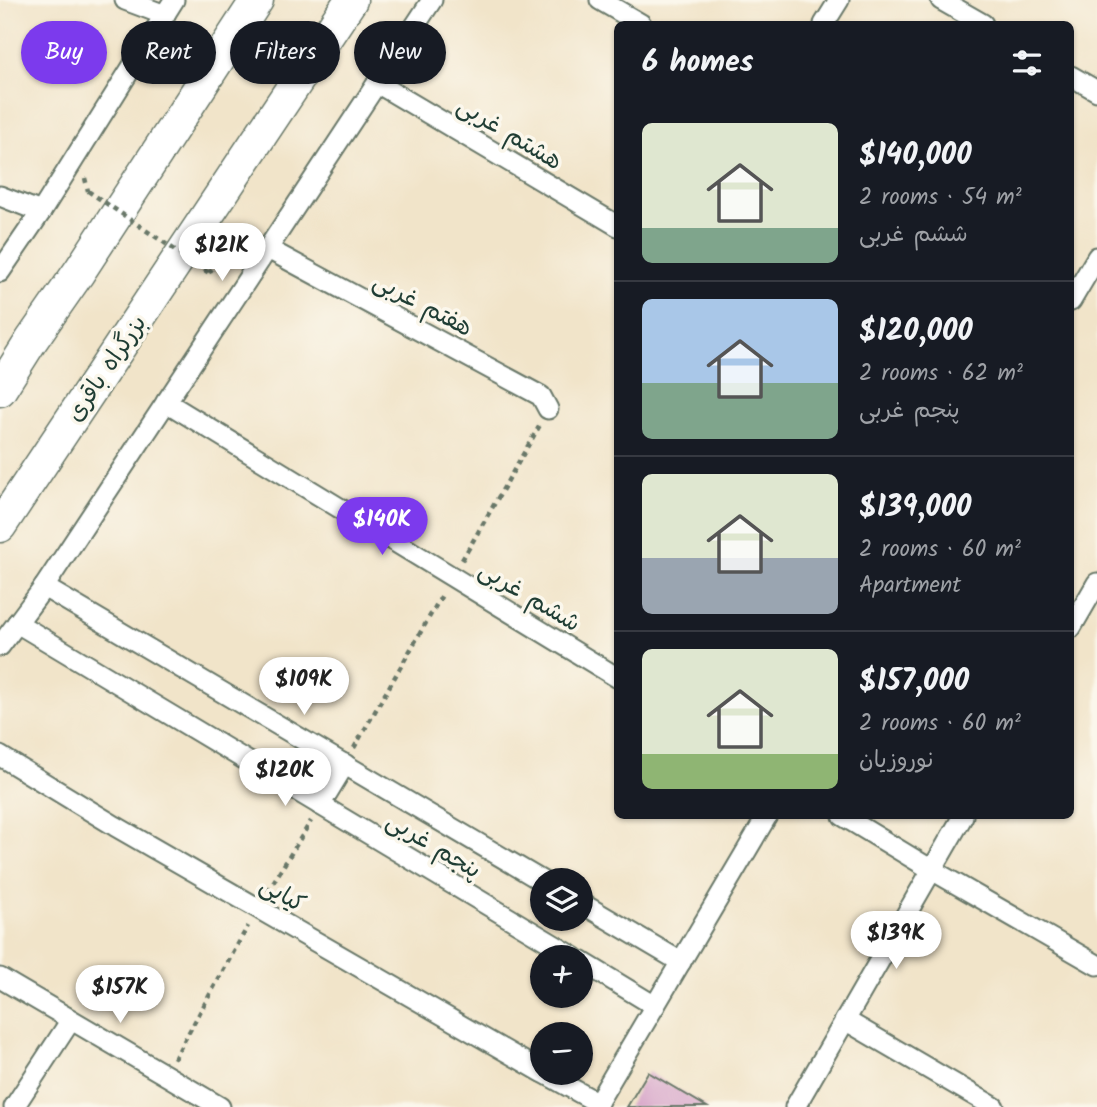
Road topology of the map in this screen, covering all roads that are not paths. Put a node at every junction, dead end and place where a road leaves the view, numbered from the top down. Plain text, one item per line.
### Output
1 (125, 0) edge
2 (257, 0) edge
3 (351, 0) edge
4 (432, 0) edge
5 (600, 0) edge
6 (839, 0) edge
7 (941, 0) edge
8 (170, 7) edge
9 (418, 21) edge
10 (636, 21) edge
11 (826, 21) edge
12 (978, 21) edge
13 (1074, 78) edge
14 (376, 84) edge
15 (379, 84) edge
16 (1097, 91) edge
17 (0, 196) edge
18 (41, 212) junction
19 (614, 224) edge
20 (268, 249) junction
21 (1097, 257) edge
22 (0, 272) edge
23 (1074, 291) edge
24 (31, 341) junction
25 (0, 372) edge
26 (0, 390) edge
27 (166, 402) junction
28 (548, 409) road end
29 (0, 526) edge
30 (1097, 583) edge
31 (44, 587) junction
32 (17, 623) junction
33 (1074, 623) edge
34 (0, 646) edge
35 (614, 676) edge
36 (0, 756) edge
37 (345, 764) junction
38 (320, 805) junction
39 (766, 819) edge
40 (848, 819) edge
41 (961, 819) edge
42 (932, 870) junction
43 (530, 873) edge
44 (593, 910) edge
45 (554, 945) edge
46 (681, 962) junction
47 (1097, 965) edge
48 (593, 968) edge
49 (0, 978) edge
50 (655, 1006) junction
51 (71, 1020) junction
52 (845, 1020) junction
53 (530, 1065) edge
54 (564, 1085) edge
55 (596, 1105) edge
56 (14, 1107) edge
57 (220, 1107) edge
58 (795, 1107) edge
59 (994, 1107) edge

1 - 8 street
2 - 24 highway
3 - 29 highway, بزرگراه باقری
4 - 9 street
5 - 10 street
6 - 11 street
7 - 12 street
8 - 18 street
13 - 16 street
14 - 20 street
15 - 19 street, هشتم غربی
17 - 18 street
18 - 22 street
20 - 27 street
20 - 28 street, هفتم غربی
21 - 23 street
24 - 25 highway
24 - 26 highway
27 - 31 street
27 - 35 street, ششم غربی
30 - 33 street
31 - 32 street
31 - 37 street, پنجم غربی
32 - 34 street
32 - 38 street, پنجم غربی
36 - 53 street, کیایی
37 - 38 street
37 - 43 street, پنجم غربی
38 - 45 street, پنجم غربی
39 - 46 street
40 - 42 street
41 - 42 street
42 - 47 street
42 - 52 street
44 - 46 street
46 - 50 street
48 - 50 street
49 - 51 street
50 - 55 street
51 - 56 street
51 - 57 street
52 - 58 street
52 - 59 street
54 - 55 street, کیایی

